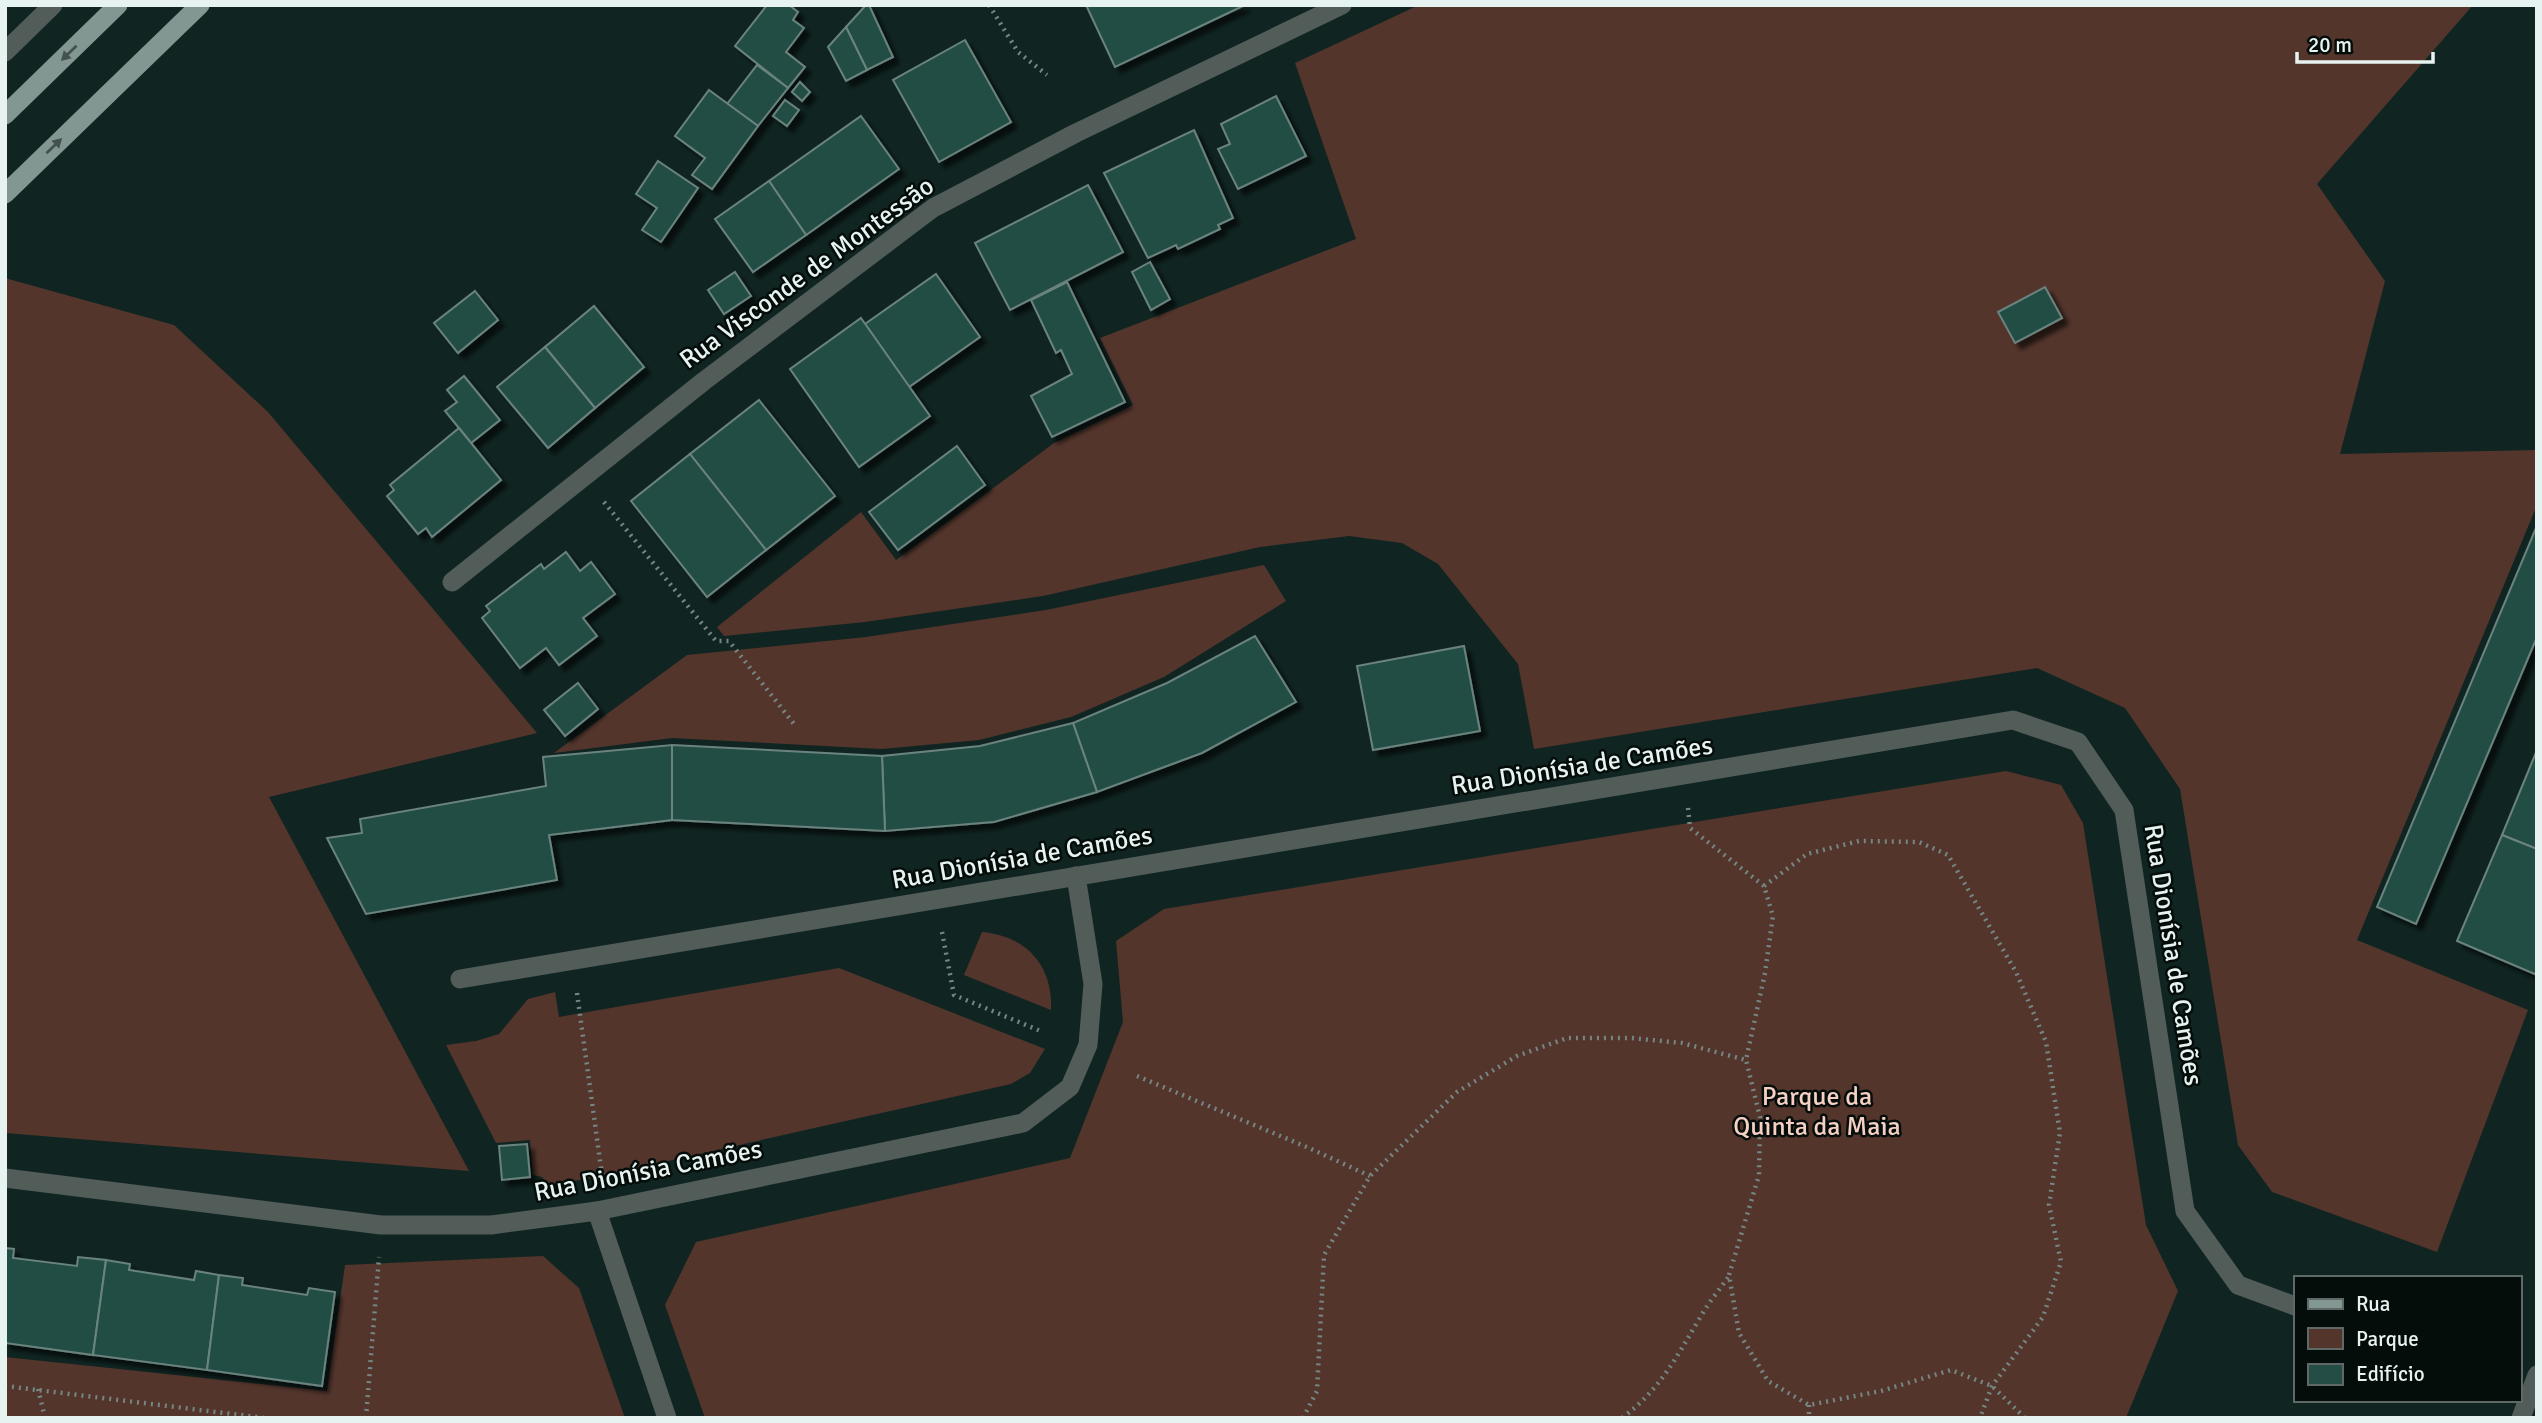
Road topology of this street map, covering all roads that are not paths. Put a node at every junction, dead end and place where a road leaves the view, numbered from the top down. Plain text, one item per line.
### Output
1 (53, 5) edge
2 (118, 5) edge
3 (200, 5) edge
4 (1342, 5) edge
5 (5, 52) edge
6 (5, 115) edge
7 (5, 194) edge
8 (452, 582) dead end
9 (1076, 876) junction
10 (460, 979) dead end
11 (5, 1178) edge
12 (597, 1211) junction
13 (2294, 1306) edge
14 (2529, 1385) edge
15 (667, 1418) edge
16 (2521, 1418) edge

1 - 5 street
2 -> 6 main road
7 -> 3 main road
4 - 8 street, Rua Visconde de Montessão
9 - 10 street, Rua Dionísia de Camões
9 - 12 street, Rua Dionísia Camões
9 - 13 street, Rua Dionísia de Camões
11 - 12 street, Rua Dionísia Camões
12 - 15 street
14 - 16 street

